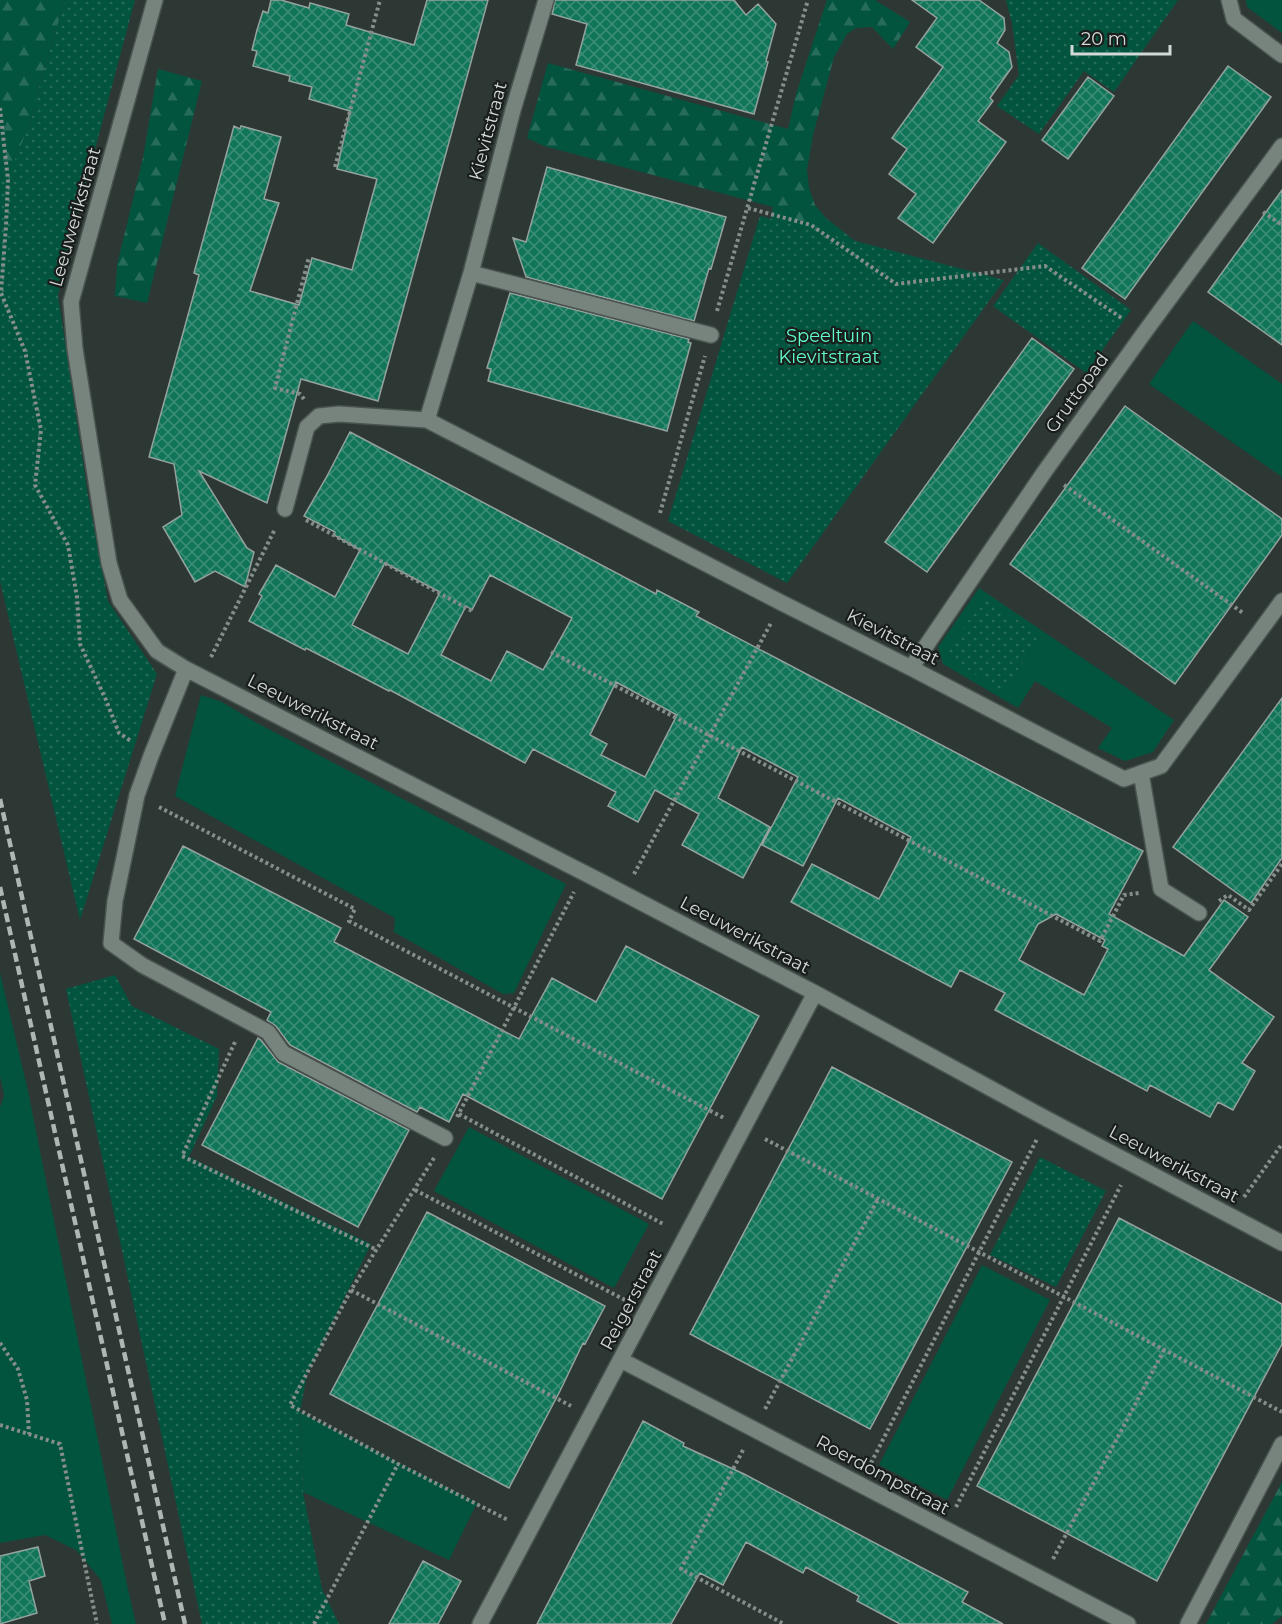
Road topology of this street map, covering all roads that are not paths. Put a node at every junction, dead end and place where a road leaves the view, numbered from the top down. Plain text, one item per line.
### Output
1 (155, 0) edge
2 (546, 0) edge
3 (1229, 0) edge
4 (1282, 55) edge
5 (1282, 146) edge
6 (471, 273) junction
7 (711, 335) road end
8 (427, 420) junction
9 (285, 509) road end
10 (1282, 601) edge
11 (911, 668) junction
12 (186, 669) junction
13 (1141, 773) junction
14 (1199, 913) road end
15 (815, 993) junction
16 (446, 1138) road end
17 (1282, 1243) edge
18 (621, 1360) junction
19 (1282, 1444) edge
20 (480, 1624) edge
21 (1128, 1624) edge
22 (1188, 1624) edge

1 - 12 street, Leeuwerikstraat
2 - 6 street, Kievitstraat
3 - 4 street
5 - 11 street, Gruttopad
6 - 7 street
6 - 8 street, Kievitstraat
8 - 9 street, Kievitstraat
8 - 11 street, Kievitstraat
10 - 13 street, Kievitstraat
11 - 13 street, Kievitstraat
12 - 15 street, Leeuwerikstraat
12 - 16 street
13 - 14 street
15 - 17 street, Leeuwerikstraat
15 - 18 street, Reigerstraat
18 - 20 street, Reigerstraat
18 - 21 street, Roerdompstraat
19 - 22 street

